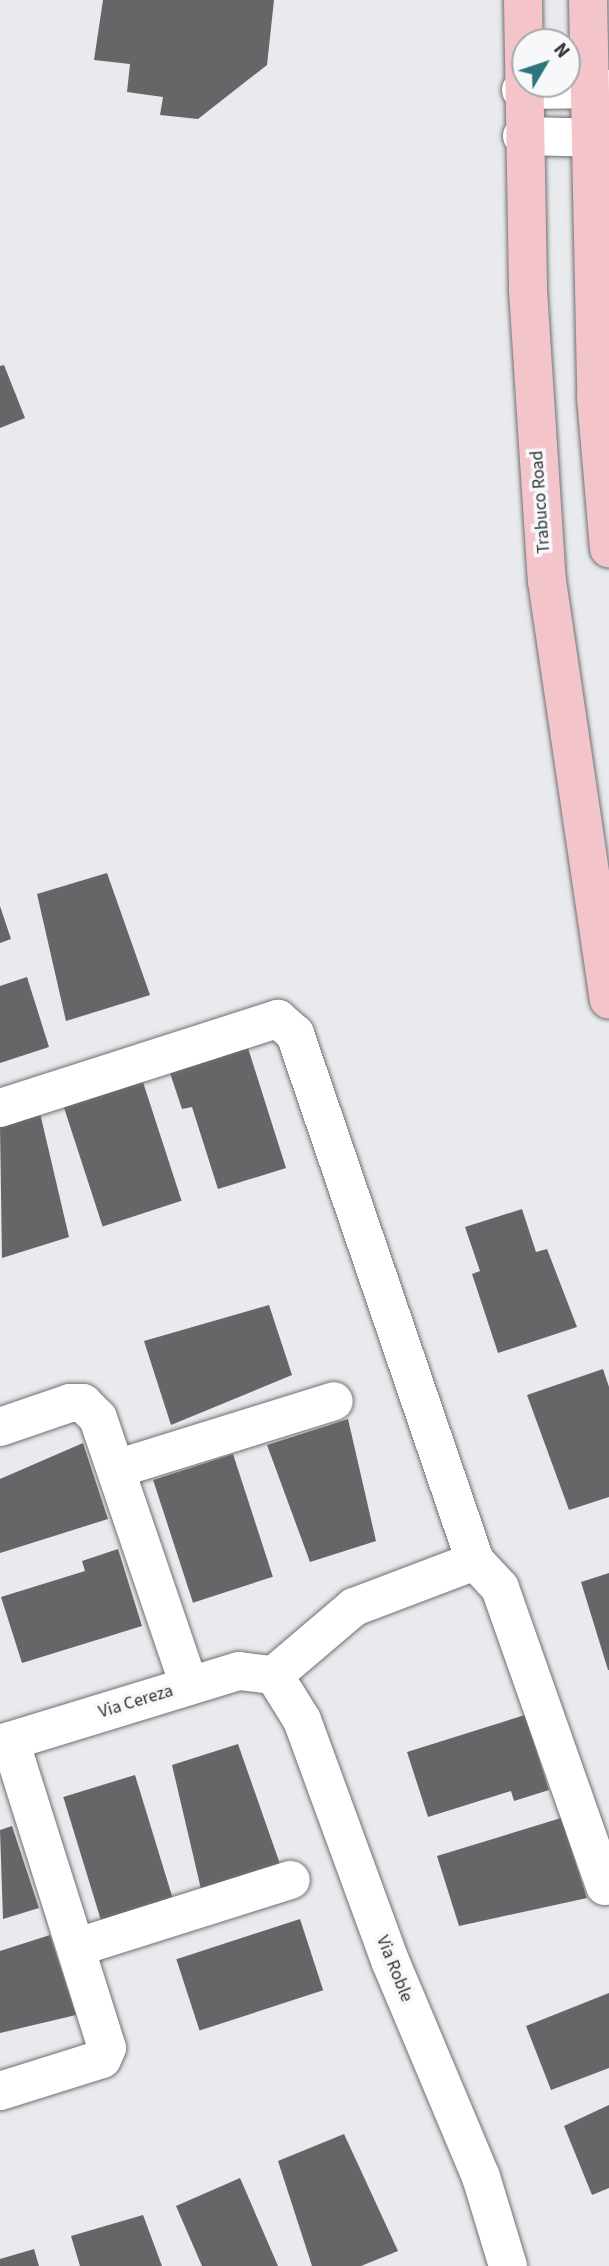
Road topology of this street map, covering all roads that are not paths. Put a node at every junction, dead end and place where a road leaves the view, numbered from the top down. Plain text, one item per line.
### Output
1 (523, 0) edge
2 (587, 0) edge
3 (522, 28) edge
4 (581, 91) edge
5 (599, 91) edge
6 (521, 98) edge
7 (522, 136) junction
8 (598, 137) edge
9 (609, 548) edge
10 (609, 999) edge
11 (0, 1108) edge
12 (334, 1401) dead end
13 (0, 1427) edge
14 (116, 1469) junction
15 (475, 1561) junction
16 (274, 1675) junction
17 (189, 1685) junction
18 (5, 1743) edge
19 (291, 1880) dead end
20 (605, 1886) dead end
21 (78, 1947) junction
22 (0, 2091) edge
23 (508, 2266) edge

1 - 3 main road, Trabuco Road
2 - 5 main road
4 - 5 street
5 - 8 main road
6 - 7 main road, Trabuco Road
7 - 8 street
7 - 10 main road, Trabuco Road
8 - 9 main road
11 - 15 street
12 - 14 street
13 - 14 street
14 - 17 street
15 - 16 street
15 - 20 street
16 - 17 street, Via Cereza
16 - 23 street, Via Roble
17 - 18 street, Via Cereza
18 - 21 street
19 - 21 street
21 - 22 street

